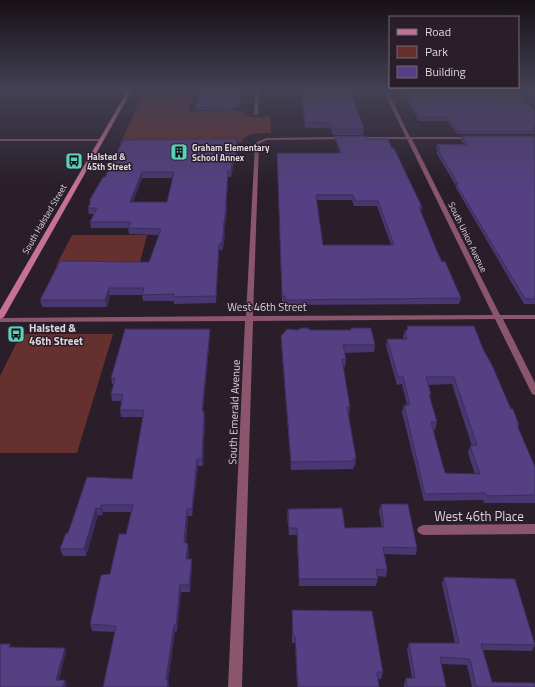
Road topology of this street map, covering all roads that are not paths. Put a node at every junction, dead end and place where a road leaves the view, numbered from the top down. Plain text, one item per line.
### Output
1 (111, 122) edge
2 (401, 122) edge
3 (409, 138) junction
4 (476, 138) edge
5 (0, 140) edge
6 (101, 140) junction
7 (498, 317) junction
8 (535, 317) edge
9 (0, 318) edge
10 (249, 318) junction
11 (535, 392) edge
12 (423, 530) dead end
13 (535, 530) edge
14 (235, 687) edge

1 - 6 main road, South Halsted Street
2 - 3 street, South Union Avenue
3 - 4 street
3 - 7 street, South Union Avenue
3 - 10 street, South Emerald Avenue
5 - 6 street
6 - 9 main road, South Halsted Street
7 - 8 street, West 46th Street
7 - 10 street, West 46th Street
7 - 11 street, South Union Avenue
9 - 10 street, West 46th Street
10 - 14 street, South Emerald Avenue
12 - 13 street, West 46th Place

